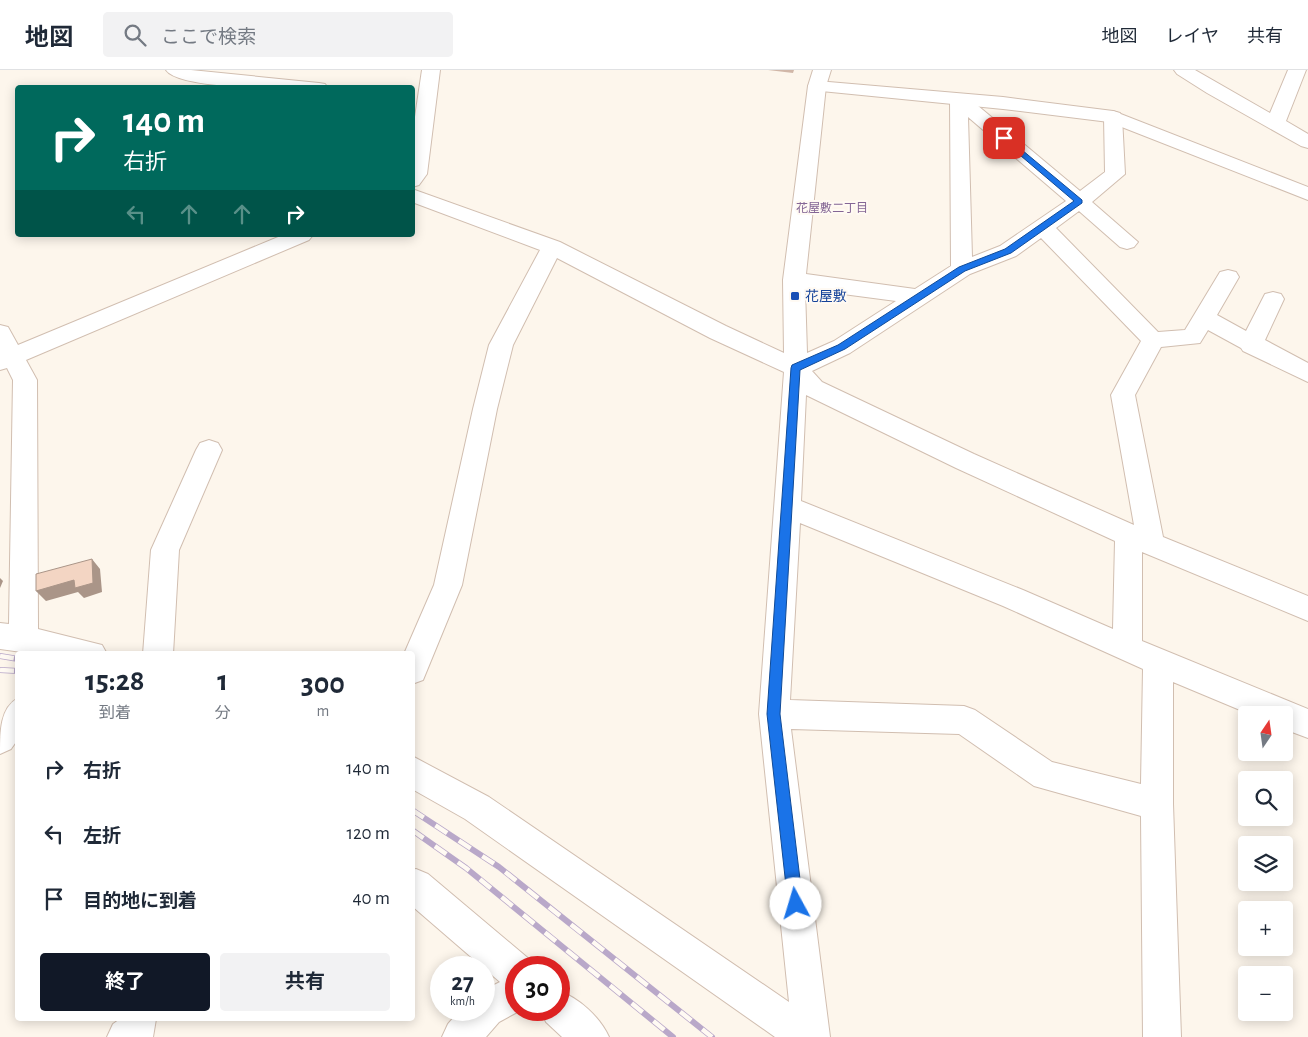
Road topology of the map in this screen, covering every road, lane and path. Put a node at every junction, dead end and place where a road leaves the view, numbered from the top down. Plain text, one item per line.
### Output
1 (175, 70) edge
2 (431, 70) edge
3 (1183, 70) edge
4 (1296, 70) edge
5 (820, 78) edge
6 (286, 85) edge
7 (959, 99) junction
8 (1113, 117) junction
9 (1276, 122) junction
10 (418, 125) edge
11 (1308, 142) edge
12 (415, 176) edge
13 (1308, 194) edge
14 (415, 196) edge
15 (1079, 202) junction
16 (1042, 226) junction
17 (297, 237) edge
18 (1127, 242) dead end
19 (552, 247) junction
20 (962, 269) junction
21 (1228, 277) dead end
22 (794, 280) junction
23 (918, 297) junction
24 (1272, 299) dead end
25 (1203, 317) junction
26 (0, 333) edge
27 (1153, 340) junction
28 (1251, 345) junction
29 (6, 359) edge
30 (796, 368) junction
31 (1308, 374) edge
32 (209, 450) dead end
33 (787, 507) junction
34 (1140, 539) junction
35 (1308, 609) edge
36 (11, 637) edge
37 (1127, 647) junction
38 (78, 651) edge
39 (158, 651) edge
40 (1158, 662) junction
41 (415, 663) edge
42 (774, 714) junction
43 (15, 716) edge
44 (1308, 724) edge
45 (0, 739) edge
46 (415, 773) edge
47 (1157, 804) junction
48 (416, 886) dead end
49 (505, 963) edge
50 (505, 999) edge
51 (570, 1020) edge
52 (138, 1021) edge
53 (126, 1037) edge
54 (461, 1037) edge
55 (590, 1037) edge
56 (809, 1037) edge
57 (1162, 1037) edge

1 - 6 street
2 - 10 street
3 - 9 street
4 - 9 street
5 - 7 street
5 - 22 street
7 - 8 street
7 - 15 street
7 - 20 street
8 - 13 street
8 - 15 street
9 - 11 street
10 - 12 street
14 - 19 street
15 - 16 street
15 - 18 street
16 - 20 street
16 - 27 street
17 - 29 street
19 - 30 street
19 - 41 street
20 - 23 street
21 - 25 street
22 - 23 street
22 - 30 street
23 - 30 street
24 - 28 street
25 - 27 street
25 - 28 street
26 - 29 street
27 - 34 street
28 - 31 street
29 - 36 street
30 - 33 street
30 - 34 street
32 - 39 street
33 - 37 street
33 - 42 street
34 - 35 street
34 - 37 street
36 - 38 street
37 - 40 street
40 - 44 street
40 - 47 street
42 - 47 street
42 - 56 street
43 - 45 street
46 - 56 street
47 - 57 street
48 - 49 street
50 - 54 street
51 - 55 street
52 - 53 street

